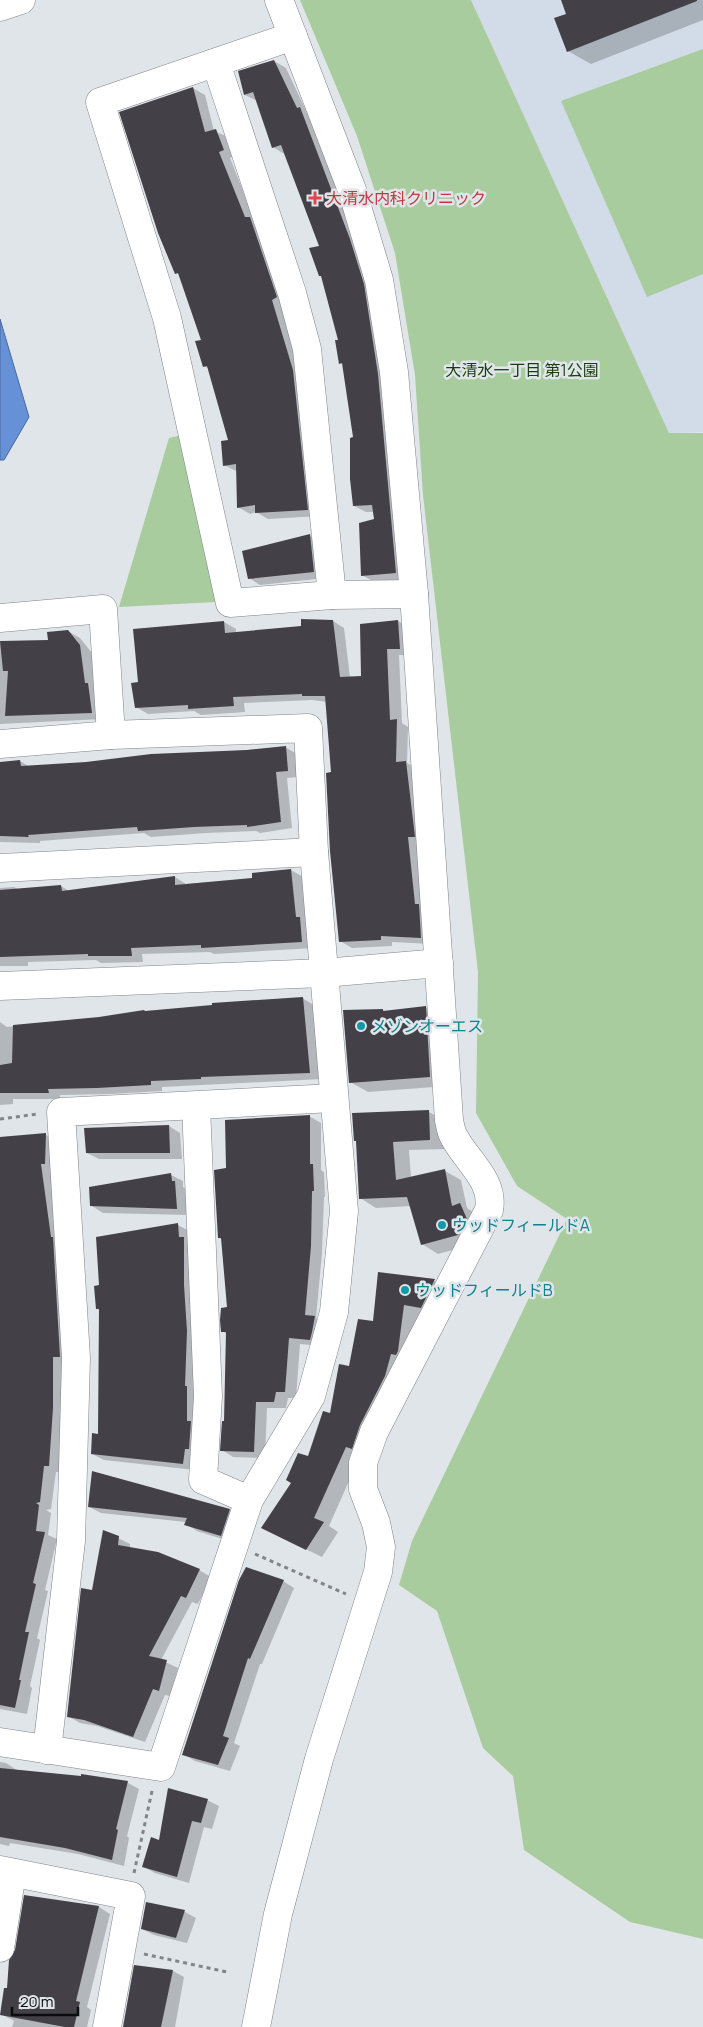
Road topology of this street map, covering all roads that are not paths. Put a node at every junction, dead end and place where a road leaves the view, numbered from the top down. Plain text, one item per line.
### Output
1 (279, 0) edge
2 (293, 36) junction
3 (216, 63) junction
4 (414, 594) junction
5 (332, 595) junction
6 (0, 618) edge
7 (111, 735) junction
8 (0, 744) edge
9 (314, 852) junction
10 (0, 868) edge
11 (439, 964) junction
12 (324, 973) junction
13 (0, 986) edge
14 (334, 1098) junction
15 (196, 1106) junction
16 (249, 1500) junction
17 (0, 1742) edge
18 (48, 1750) junction
19 (6, 1872) edge
20 (0, 1948) edge
21 (107, 2027) edge
22 (256, 2027) edge

1 - 2 street
2 - 3 street
2 - 4 street
3 - 5 street
3 - 5 street
4 - 5 street
4 - 11 street
6 - 7 street
7 - 8 street
7 - 9 street
9 - 10 street
9 - 12 street
11 - 12 street
11 - 22 street
12 - 13 street
12 - 14 street
14 - 15 street
14 - 16 street
15 - 16 street
15 - 18 street
16 - 18 street
17 - 18 street
19 - 20 street
19 - 21 street

